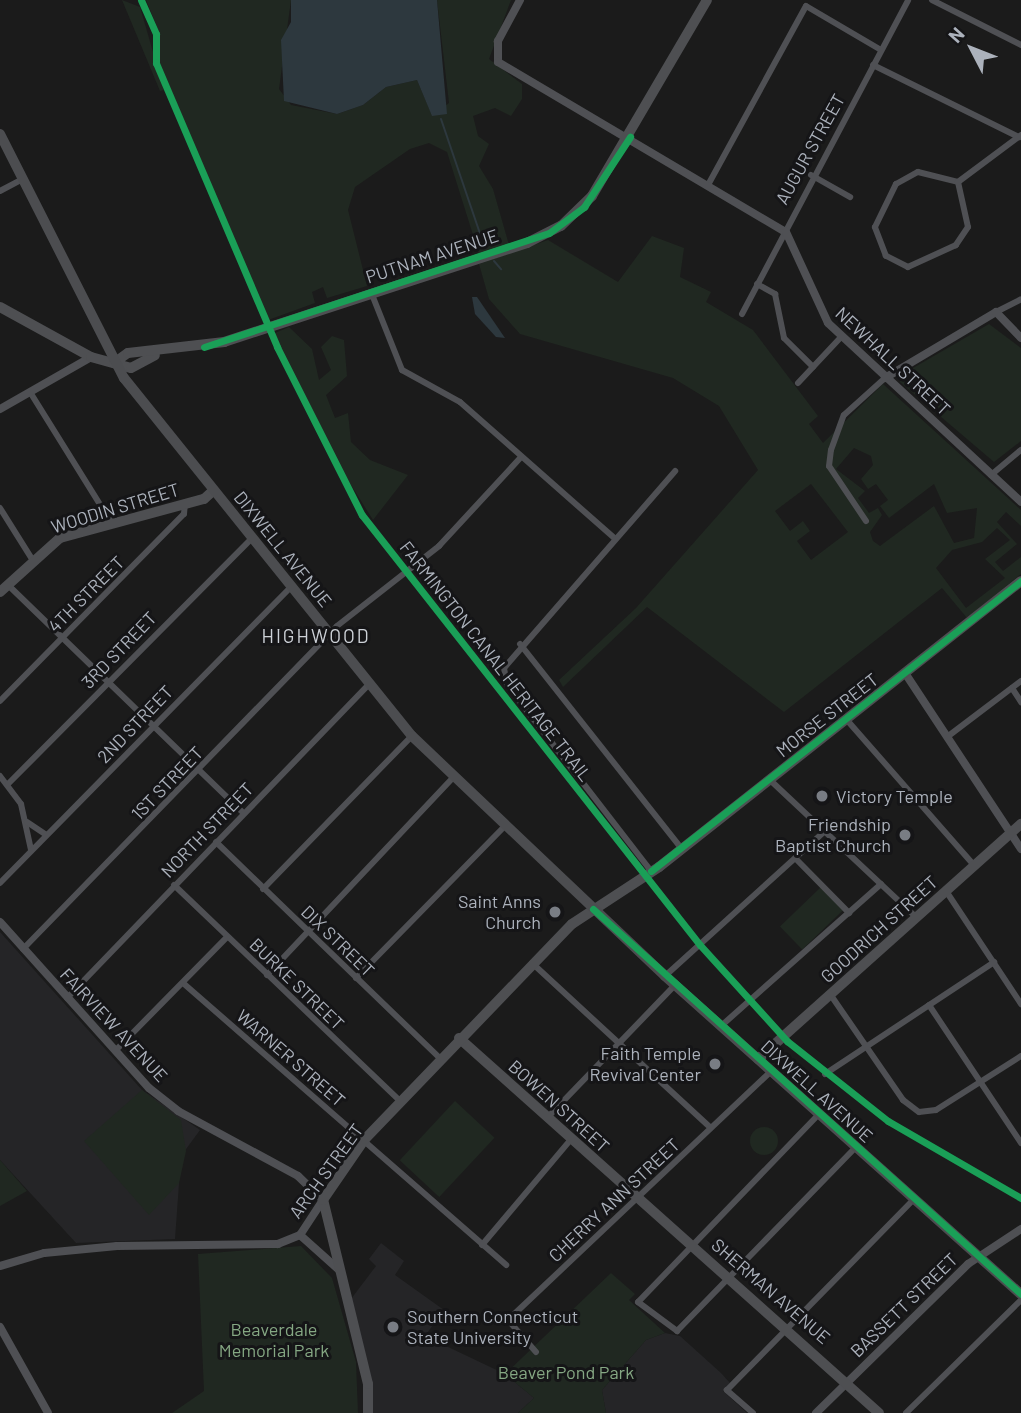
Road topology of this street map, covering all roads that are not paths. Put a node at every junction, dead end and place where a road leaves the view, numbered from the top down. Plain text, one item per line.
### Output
1 (520, 0) edge
2 (707, 0) edge
3 (908, 0) edge
4 (932, 0) edge
5 (1021, 46) edge
6 (881, 50) junction
7 (873, 65) junction
8 (0, 134) edge
9 (1020, 136) edge
10 (630, 137) junction
11 (811, 175) junction
12 (23, 179) junction
13 (958, 182) junction
14 (708, 184) junction
15 (0, 191) edge
16 (850, 197) dead end
17 (782, 230) junction
18 (757, 284) junction
19 (372, 292) junction
20 (1021, 299) edge
21 (0, 307) edge
22 (996, 312) junction
23 (741, 314) dead end
24 (841, 337) junction
25 (1021, 338) edge
26 (91, 358) junction
27 (114, 363) junction
28 (813, 367) junction
29 (885, 378) junction
30 (798, 383) dead end
31 (30, 392) junction
32 (0, 409) edge
33 (1021, 450) edge
34 (521, 457) junction
35 (675, 471) dead end
36 (991, 475) junction
37 (214, 490) junction
38 (1021, 502) edge
39 (185, 503) junction
40 (0, 508) edge
41 (866, 521) dead end
42 (111, 522) junction
43 (252, 538) junction
44 (614, 538) junction
45 (32, 559) junction
46 (1021, 581) edge
47 (291, 587) junction
48 (4, 588) edge
49 (329, 634) junction
50 (63, 637) junction
51 (520, 644) junction
52 (905, 673) junction
53 (1021, 681) edge
54 (108, 682) junction
55 (369, 684) junction
56 (1012, 688) junction
57 (0, 701) edge
58 (1021, 702) edge
59 (846, 719) junction
60 (153, 726) junction
61 (412, 736) junction
62 (947, 737) junction
63 (198, 771) junction
64 (0, 776) edge
65 (452, 779) junction
66 (769, 780) junction
67 (8, 784) junction
68 (243, 813) junction
69 (27, 822) junction
70 (1021, 824) edge
71 (504, 827) junction
72 (826, 830) junction
73 (1010, 834) junction
74 (46, 835) junction
75 (216, 842) junction
76 (682, 849) junction
77 (1021, 849) edge
78 (31, 850) junction
79 (796, 859) junction
80 (974, 865) junction
81 (651, 871) junction
82 (0, 883) edge
83 (881, 884) junction
84 (174, 885) junction
85 (263, 889) junction
86 (946, 891) junction
87 (593, 909) junction
88 (849, 912) junction
89 (916, 917) junction
90 (0, 922) edge
91 (308, 932) junction
92 (227, 937) junction
93 (23, 949) junction
94 (531, 962) junction
95 (993, 962) junction
96 (267, 975) junction
97 (665, 976) junction
98 (356, 978) junction
99 (184, 983) junction
100 (675, 985) junction
101 (830, 994) junction
102 (67, 998) junction
103 (1021, 1004) edge
104 (929, 1005) junction
105 (720, 1026) junction
106 (459, 1038) junction
107 (620, 1044) junction
108 (867, 1045) junction
109 (115, 1051) junction
110 (1021, 1056) edge
111 (441, 1059) junction
112 (758, 1059) junction
113 (771, 1071) junction
114 (825, 1074) dead end
115 (981, 1082) junction
116 (401, 1102) junction
117 (819, 1114) junction
118 (548, 1117) junction
119 (711, 1128) junction
120 (572, 1138) junction
121 (365, 1139) junction
122 (1021, 1143) edge
123 (856, 1147) junction
124 (639, 1196) junction
125 (914, 1199) junction
126 (323, 1200) junction
127 (1021, 1229) edge
128 (300, 1235) junction
129 (691, 1242) junction
130 (482, 1245) junction
131 (979, 1256) junction
132 (506, 1265) dead end
133 (0, 1266) edge
134 (338, 1269) junction
135 (730, 1276) junction
136 (1021, 1294) edge
137 (1021, 1300) edge
138 (0, 1327) edge
139 (788, 1328) junction
140 (536, 1352) dead end
141 (848, 1381) junction
142 (48, 1413) edge
143 (368, 1413) edge
144 (753, 1413) edge
145 (816, 1413) edge
146 (879, 1413) edge
147 (906, 1413) edge

1 - 10 street, NEWHALL STREET
2 - 10 main road, PUTNAM AVENUE
3 - 6 street, AUGUR STREET
4 - 5 street
6 - 7 street, AUGUR STREET
6 - 14 street
7 - 9 street
7 - 11 street, AUGUR STREET
8 - 12 main road, DIXWELL AVENUE
9 - 13 street
10 - 14 street, NEWHALL STREET
10 - 19 main road, PUTNAM AVENUE
11 - 16 street
11 - 17 street, AUGUR STREET
12 - 15 street
12 - 27 main road, DIXWELL AVENUE
13 - 13 street
14 - 17 street, NEWHALL STREET
17 - 18 street, AUGUR STREET
17 - 24 street, NEWHALL STREET
18 - 23 street, AUGUR STREET
18 - 28 street
19 - 27 main road, PUTNAM AVENUE
19 - 34 street
20 - 22 street
21 - 26 main road, PUTNAM AVENUE
22 - 25 street
22 - 29 street
24 - 28 street
24 - 29 street, NEWHALL STREET
26 - 27 main road, PUTNAM AVENUE
26 - 31 street
27 - 37 main road, DIXWELL AVENUE
28 - 30 street
29 - 36 street, NEWHALL STREET
29 - 41 street
31 - 32 street
31 - 42 street
33 - 36 street
34 - 44 street
34 - 49 street, 1ST STREET
35 - 44 street
36 - 38 street, NEWHALL STREET
37 - 39 main road, WOODIN STREET
37 - 43 main road, DIXWELL AVENUE
39 - 42 main road, WOODIN STREET
39 - 50 street, 4TH STREET
40 - 45 street
42 - 45 main road, WOODIN STREET
43 - 47 main road, DIXWELL AVENUE
43 - 54 street, 3RD STREET
44 - 51 street
45 - 48 main road, WOODIN STREET
46 - 52 main road, MORSE STREET
47 - 49 main road, DIXWELL AVENUE
47 - 60 street, 2ND STREET
48 - 50 street
49 - 55 main road, DIXWELL AVENUE
49 - 63 street, 1ST STREET
50 - 54 street
50 - 57 street, 4TH STREET
51 - 76 street
51 - 81 street
52 - 59 main road, MORSE STREET
52 - 62 street
53 - 56 street
54 - 60 street
54 - 67 street, 3RD STREET
55 - 61 main road, DIXWELL AVENUE
55 - 68 street, NORTH STREET
56 - 58 street
56 - 62 street
59 - 66 main road, MORSE STREET
59 - 80 street
60 - 63 street
60 - 74 street, 2ND STREET
61 - 65 main road, DIXWELL AVENUE
61 - 85 street
62 - 73 street
63 - 68 street
63 - 93 street, 1ST STREET
64 - 67 street
65 - 71 main road, DIXWELL AVENUE
65 - 91 street
66 - 72 street
66 - 76 main road, MORSE STREET
67 - 69 street
68 - 75 street, NORTH STREET
69 - 74 street
69 - 78 street
70 - 73 main road, GOODRICH STREET
71 - 87 main road, DIXWELL AVENUE
71 - 98 street
72 - 79 street
72 - 83 street
73 - 77 street
73 - 80 main road, GOODRICH STREET
74 - 78 street, 2ND STREET
75 - 84 street, NORTH STREET
75 - 85 street, DIX STREET
76 - 81 main road, MORSE STREET
78 - 82 street, 2ND STREET
79 - 88 street
79 - 97 street
80 - 86 main road, GOODRICH STREET
81 - 87 main road, MORSE STREET
83 - 88 street
83 - 89 street
84 - 92 street, BURKE STREET
84 - 102 street, NORTH STREET
85 - 91 street, DIX STREET
86 - 89 main road, GOODRICH STREET
86 - 95 street
87 - 94 main road, ARCH STREET
87 - 97 main road, DIXWELL AVENUE
88 - 105 street
89 - 101 main road, GOODRICH STREET
90 - 93 street, FAIRVIEW AVENUE
91 - 96 street
91 - 98 street, DIX STREET
92 - 96 street, BURKE STREET
92 - 99 street
93 - 102 street, FAIRVIEW AVENUE
94 - 106 main road, ARCH STREET
94 - 107 street
95 - 103 street
95 - 104 street
96 - 116 street, BURKE STREET
97 - 100 main road, DIXWELL AVENUE
98 - 111 street, DIX STREET
99 - 109 street
99 - 121 street, WARNER STREET
100 - 105 main road, DIXWELL AVENUE
100 - 107 street
101 - 108 street
101 - 112 main road, GOODRICH STREET
102 - 109 street, FAIRVIEW AVENUE
104 - 108 street
104 - 115 street
105 - 112 main road, DIXWELL AVENUE
106 - 111 main road, ARCH STREET
106 - 118 main road, BOWEN STREET
107 - 118 street
107 - 119 street
108 - 114 street
108 - 115 street
109 - 126 street, FAIRVIEW AVENUE
110 - 115 street
111 - 116 main road, ARCH STREET
112 - 113 main road, DIXWELL AVENUE
113 - 117 main road, DIXWELL AVENUE
113 - 119 street, CHERRY ANN STREET
115 - 122 street
116 - 121 main road, ARCH STREET
117 - 123 main road, DIXWELL AVENUE
117 - 129 street
118 - 120 main road, BOWEN STREET
119 - 124 street, CHERRY ANN STREET
120 - 124 main road, BOWEN STREET
120 - 130 street
121 - 126 main road, ARCH STREET
121 - 130 street, WARNER STREET
123 - 125 main road, DIXWELL AVENUE
123 - 135 street
124 - 129 main road, SHERMAN AVENUE
124 - 140 street, CHERRY ANN STREET
125 - 131 main road, DIXWELL AVENUE
125 - 139 street
126 - 128 street, ARCH STREET
126 - 134 main road
127 - 131 street, BASSETT STREET
128 - 133 street, ARCH STREET
128 - 134 street
129 - 135 main road, SHERMAN AVENUE
129 - 135 street
130 - 132 street, WARNER STREET
131 - 136 main road, DIXWELL AVENUE
131 - 141 street, BASSETT STREET
134 - 143 main road
135 - 139 main road, SHERMAN AVENUE
137 - 147 street
138 - 142 street
139 - 141 main road, SHERMAN AVENUE
139 - 144 street
141 - 145 street, BASSETT STREET
141 - 146 main road, SHERMAN AVENUE

